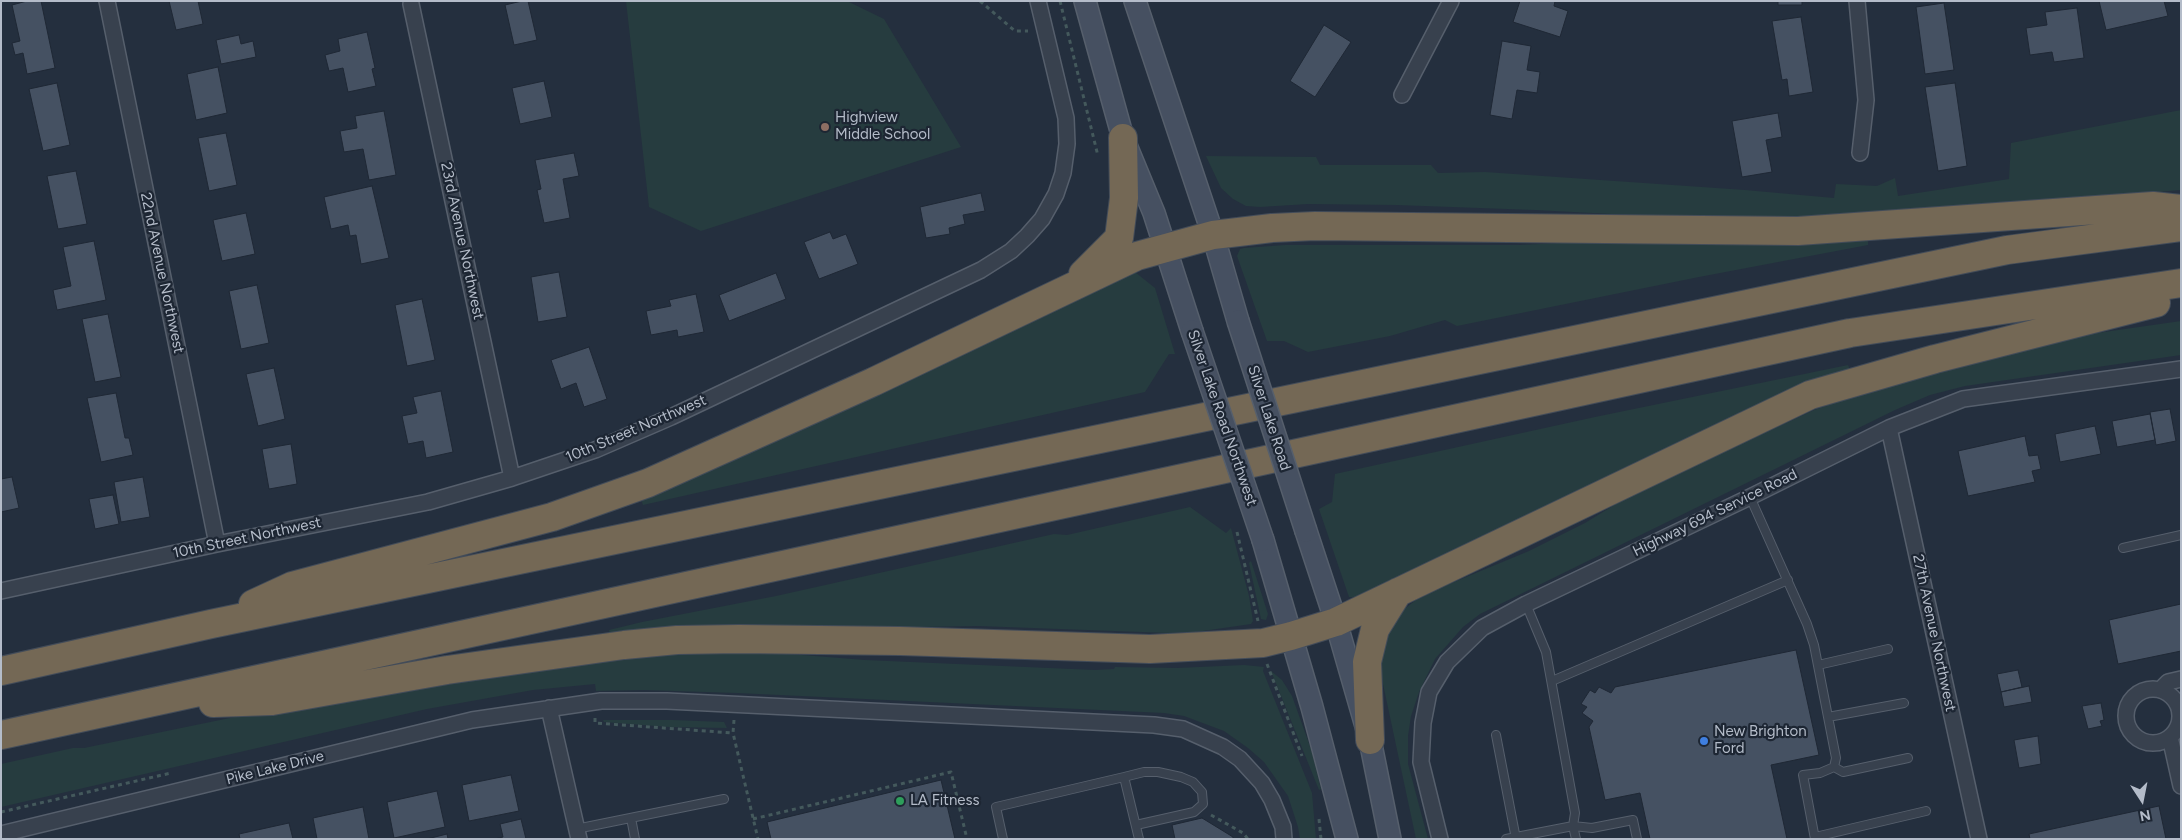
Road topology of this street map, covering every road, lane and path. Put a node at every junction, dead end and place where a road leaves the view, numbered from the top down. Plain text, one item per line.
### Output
1 (107, 1) edge
2 (980, 1) edge
3 (1038, 1) edge
4 (1085, 1) edge
5 (1135, 1) edge
6 (1451, 1) edge
7 (1857, 1) edge
8 (411, 4) dead end
9 (1035, 32) dead end
10 (1402, 95) dead end
11 (1123, 138) junction
12 (1860, 152) dead end
13 (2181, 210) edge
14 (2181, 227) edge
15 (1213, 235) junction
16 (1166, 248) junction
17 (2181, 283) edge
18 (1068, 288) junction
19 (2181, 298) edge
20 (2181, 369) edge
21 (1889, 428) junction
22 (512, 478) junction
23 (1750, 497) junction
24 (1235, 527) dead end
25 (2181, 535) edge
26 (218, 544) junction
27 (2123, 548) dead end
28 (1788, 580) junction
29 (1, 591) edge
30 (1398, 592) junction
31 (1526, 604) junction
32 (1336, 622) junction
33 (211, 624) junction
34 (1291, 636) junction
35 (1262, 643) junction
36 (1888, 649) dead end
37 (1818, 665) junction
38 (1, 671) edge
39 (2181, 679) edge
40 (1552, 681) junction
41 (2160, 690) junction
42 (594, 702) junction
43 (1904, 703) dead end
44 (734, 704) junction
45 (134, 707) junction
46 (550, 708) junction
47 (1828, 717) junction
48 (733, 733) junction
49 (1496, 735) dead end
50 (1, 736) edge
51 (2170, 737) junction
52 (1370, 740) junction
53 (1908, 758) dead end
54 (1305, 764) dead end
55 (1834, 767) junction
56 (1124, 777) junction
57 (2181, 786) edge
58 (724, 799) dead end
59 (1199, 808) junction
60 (1318, 811) dead end
61 (1926, 812) dead end
62 (631, 818) junction
63 (754, 819) junction
64 (1136, 825) junction
65 (1573, 826) junction
66 (1, 834) edge
67 (26, 834) edge
68 (578, 834) edge
69 (1516, 838) edge
70 (1815, 838) edge
71 (635, 839) edge
72 (758, 839) edge
73 (967, 839) edge
74 (1003, 839) edge
75 (1139, 839) edge
76 (1248, 839) edge
77 (1284, 839) edge
78 (1321, 839) edge
79 (1347, 839) edge
80 (1390, 839) edge
81 (1440, 839) edge
82 (1506, 839) edge
83 (1576, 839) edge
84 (1637, 839) edge
85 (1979, 839) edge

1 - 26 street, 22nd Avenue Northwest
2 - 9 path
3 - 22 street, 10th Street Northwest
4 - 11 main road, Silver Lake Road Northwest
5 - 15 main road, Silver Lake Road
6 - 10 street
7 - 12 street
8 - 22 street, 23rd Avenue Northwest
11 - 16 main road, Silver Lake Road Northwest
11 - 18 highway
13 - 15 highway
14 - 33 highway
15 - 16 highway
15 - 32 main road, Silver Lake Road, bridge
16 - 18 highway
16 - 34 main road, Silver Lake Road Northwest, bridge
17 - 45 highway
18 - 33 highway
19 - 30 highway
20 - 21 street, Highway 694 Service Road
21 - 23 street, Highway 694 Service Road
21 - 85 street, 27th Avenue Northwest
22 - 26 street, 10th Street Northwest
23 - 28 lane
23 - 31 street, Highway 694 Service Road
24 - 35 path
25 - 27 lane
26 - 29 street, 10th Street Northwest
28 - 37 lane
28 - 40 lane
30 - 32 highway
30 - 52 highway
31 - 40 lane
31 - 81 street, Highway 694 Service Road
32 - 34 highway
32 - 52 main road, Silver Lake Road
33 - 38 highway
34 - 35 highway
34 - 79 main road, Silver Lake Road Northwest
35 - 45 highway
35 - 54 path
36 - 37 lane
37 - 47 lane
39 - 41 street
40 - 65 lane
41 - 51 street
41 - 51 street
42 - 44 street, Pike Lake Drive
42 - 46 street, Pike Lake Drive
42 - 48 path
43 - 47 lane
44 - 48 path
44 - 77 street, Pike Lake Drive
45 - 50 highway
46 - 67 street, Pike Lake Drive
46 - 68 street
47 - 55 lane
48 - 63 path
49 - 69 lane
51 - 57 street
52 - 80 main road, Silver Lake Road
53 - 55 lane
55 - 70 lane
56 - 59 lane
56 - 64 lane
56 - 74 lane
58 - 62 lane
59 - 64 lane
59 - 76 path
60 - 78 path
61 - 70 lane
62 - 68 lane
62 - 71 lane
63 - 72 path
63 - 73 path
64 - 75 lane
65 - 69 lane
65 - 83 lane
65 - 84 lane
66 - 67 street, Pike Lake Drive
69 - 82 lane

